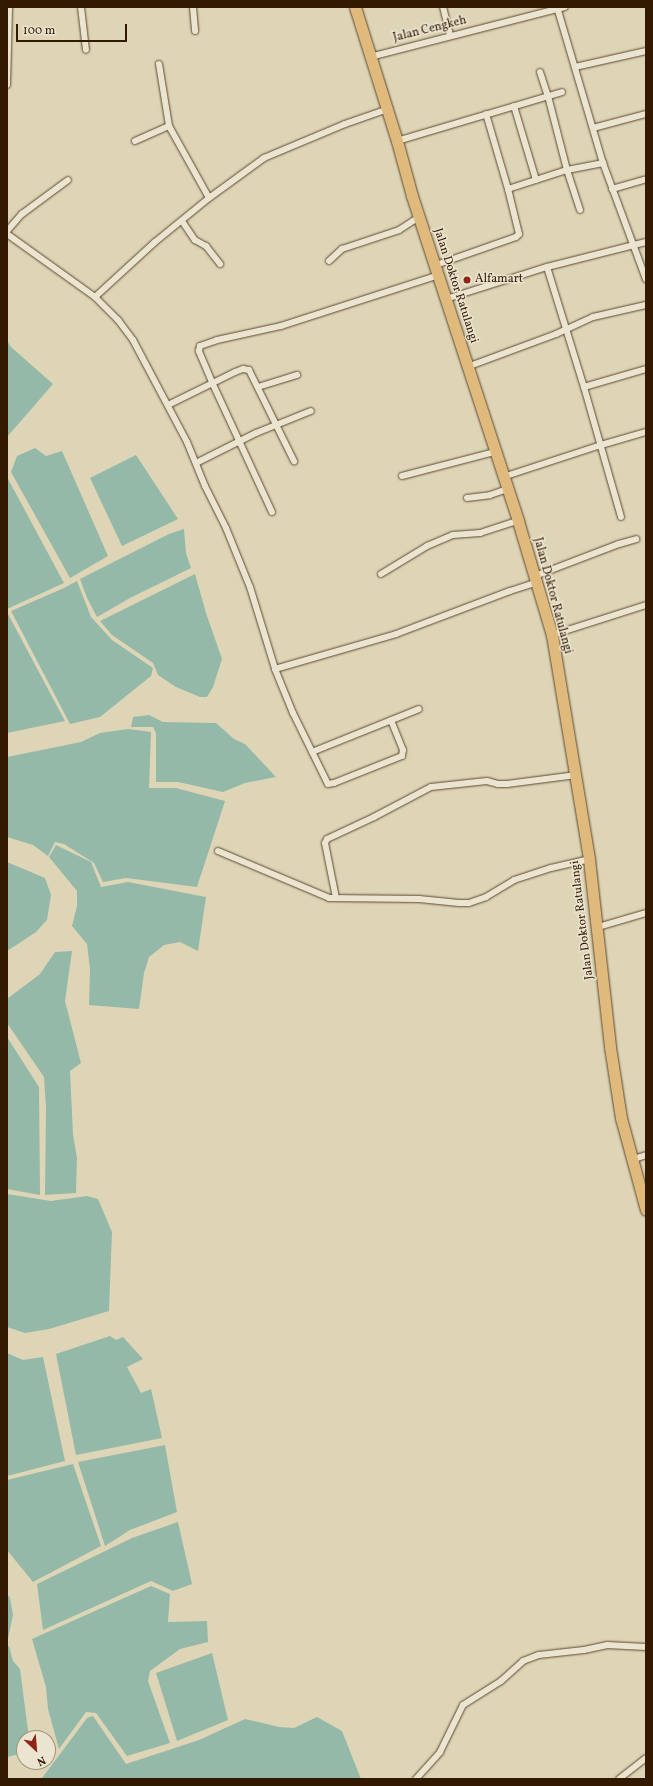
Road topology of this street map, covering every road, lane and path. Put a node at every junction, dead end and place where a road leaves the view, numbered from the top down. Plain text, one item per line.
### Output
1 (9, 7) edge
2 (81, 7) edge
3 (193, 7) edge
4 (355, 7) edge
5 (443, 7) edge
6 (565, 7) edge
7 (558, 8) edge
8 (195, 31) dead end
9 (450, 36) junction
10 (86, 50) dead end
11 (646, 51) edge
12 (370, 57) junction
13 (158, 64) dead end
14 (575, 67) junction
15 (540, 72) dead end
16 (7, 85) edge
17 (562, 92) dead end
18 (548, 96) junction
19 (514, 106) junction
20 (388, 109) junction
21 (486, 114) junction
22 (646, 114) edge
23 (169, 126) junction
24 (593, 128) junction
25 (135, 141) dead end
26 (397, 141) junction
27 (603, 163) junction
28 (567, 170) junction
29 (646, 179) edge
30 (68, 180) dead end
31 (536, 180) junction
32 (508, 189) junction
33 (612, 189) junction
34 (209, 198) junction
35 (580, 210) dead end
36 (419, 217) junction
37 (182, 221) junction
38 (7, 231) edge
39 (7, 234) edge
40 (646, 242) edge
41 (633, 245) junction
42 (329, 261) dead end
43 (220, 264) dead end
44 (547, 267) junction
45 (437, 270) junction
46 (646, 279) edge
47 (95, 296) junction
48 (446, 299) junction
49 (646, 305) edge
50 (567, 329) junction
51 (467, 367) junction
52 (646, 369) edge
53 (297, 375) dead end
54 (212, 382) junction
55 (258, 387) junction
56 (584, 387) junction
57 (168, 404) junction
58 (312, 411) dead end
59 (276, 424) junction
60 (646, 432) edge
61 (239, 441) junction
62 (601, 445) junction
63 (495, 452) junction
64 (294, 461) dead end
65 (196, 463) junction
66 (402, 476) dead end
67 (503, 477) junction
68 (507, 489) junction
69 (467, 498) dead end
70 (272, 512) dead end
71 (621, 517) dead end
72 (518, 521) junction
73 (636, 540) dead end
74 (381, 574) dead end
75 (536, 579) junction
76 (646, 605) edge
77 (552, 635) junction
78 (275, 669) junction
79 (419, 709) dead end
80 (391, 720) junction
81 (312, 752) junction
82 (576, 775) junction
83 (218, 851) dead end
84 (589, 859) junction
85 (336, 898) junction
86 (646, 913) edge
87 (598, 927) junction
88 (646, 1155) edge
89 (631, 1160) junction
90 (646, 1210) edge
91 (646, 1647) edge
92 (646, 1758) edge
93 (416, 1779) edge
94 (619, 1779) edge

1 - 16 street
2 - 10 street
3 - 8 street
4 - 12 highway, Jalan Doktor Ratulangi
5 - 9 street
6 - 7 street, Jalan Cengkeh
7 - 9 street, Jalan Cengkeh
7 - 14 street
9 - 12 street, Jalan Cengkeh
11 - 14 street
12 - 20 highway, Jalan Doktor Ratulangi
13 - 23 street
14 - 24 street
15 - 18 street
17 - 18 street
18 - 19 street
18 - 28 street
19 - 21 street
19 - 31 street
20 - 26 highway, Jalan Doktor Ratulangi
20 - 34 street
21 - 26 street
21 - 32 street
22 - 24 street
23 - 25 street
23 - 34 street
24 - 27 street
26 - 36 highway, Jalan Doktor Ratulangi
27 - 28 street
27 - 33 street
28 - 31 street
28 - 35 street
29 - 33 street
30 - 38 street
31 - 32 street
32 - 45 street
33 - 41 street
34 - 37 street
36 - 42 street
36 - 45 highway, Jalan Doktor Ratulangi
37 - 43 street
37 - 47 street
39 - 47 street
40 - 41 street
41 - 44 street
41 - 46 street
44 - 48 street
44 - 50 street
45 - 48 highway, Jalan Doktor Ratulangi
45 - 54 street
47 - 57 street
48 - 51 highway, Jalan Doktor Ratulangi
49 - 50 street
50 - 51 street
50 - 56 street
51 - 63 highway, Jalan Doktor Ratulangi
52 - 56 street
53 - 55 street
54 - 55 street
54 - 57 street
54 - 61 street
55 - 59 street
56 - 62 street
57 - 65 street
58 - 59 street
59 - 61 street
59 - 64 street
60 - 62 street
61 - 65 street
61 - 70 street
62 - 67 street
62 - 71 street
63 - 66 street
63 - 67 highway, Jalan Doktor Ratulangi
65 - 78 street
67 - 68 highway, Jalan Doktor Ratulangi
68 - 69 street
68 - 72 highway, Jalan Doktor Ratulangi
72 - 74 street
72 - 75 highway, Jalan Doktor Ratulangi
73 - 75 street
75 - 77 highway, Jalan Doktor Ratulangi
75 - 78 street
76 - 77 street
77 - 82 highway, Jalan Doktor Ratulangi
78 - 81 street
79 - 80 street
80 - 81 street
80 - 81 street
82 - 84 highway, Jalan Doktor Ratulangi
82 - 85 street
83 - 85 street
84 - 85 street
84 - 87 highway, Jalan Doktor Ratulangi
86 - 87 street
87 - 89 highway, Jalan Doktor Ratulangi
88 - 89 street
89 - 90 highway, Jalan Doktor Ratulangi
91 - 93 street
92 - 94 street

